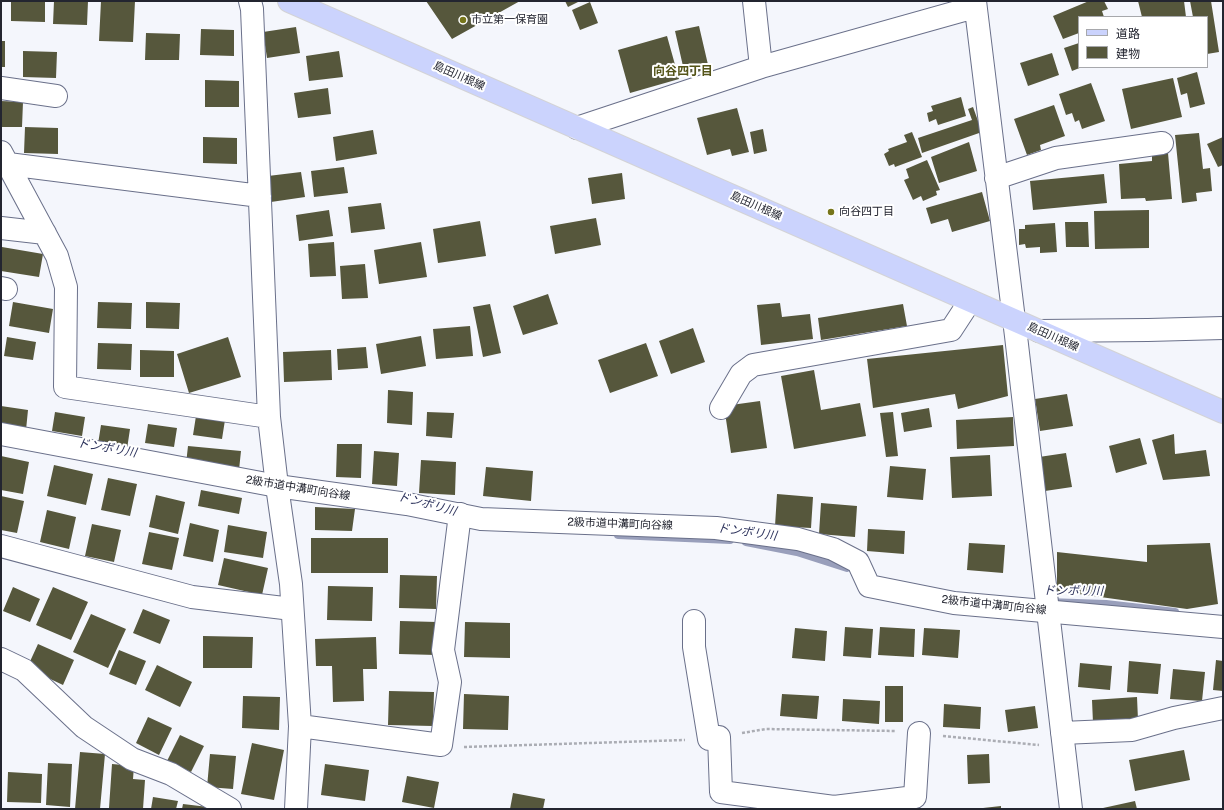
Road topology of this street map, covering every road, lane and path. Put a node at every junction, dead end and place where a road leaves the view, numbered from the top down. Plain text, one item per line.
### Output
1 (250, 1) edge
2 (289, 1) edge
3 (754, 1) edge
4 (975, 4) edge
5 (761, 67) junction
6 (1, 88) edge
7 (56, 96) dead end
8 (577, 128) junction
9 (1162, 143) dead end
10 (5, 158) edge
11 (996, 178) junction
12 (260, 196) junction
13 (1, 228) edge
14 (46, 233) junction
15 (970, 301) junction
16 (1013, 320) junction
17 (1223, 328) edge
18 (1039, 331) junction
19 (721, 408) dead end
20 (1223, 412) edge
21 (269, 417) junction
22 (1, 434) edge
23 (277, 486) junction
24 (460, 514) junction
25 (1, 546) edge
26 (292, 608) junction
27 (1048, 611) junction
28 (694, 621) dead end
29 (1223, 627) edge
30 (1, 659) edge
31 (1223, 708) edge
32 (300, 726) junction
33 (919, 733) junction
34 (714, 738) junction
35 (1063, 740) junction
36 (441, 745) junction
37 (230, 809) edge
38 (296, 809) edge
39 (1071, 809) edge

1 - 12 street
2 - 8 main road, 島田川根線
3 - 5 street
4 - 5 street
4 - 11 street
5 - 8 street
6 - 7 street
8 - 15 main road, 島田川根線
9 - 11 street
10 - 12 street
10 - 14 street
11 - 16 street
12 - 21 street
13 - 14 street
14 - 21 street
15 - 16 main road, 島田川根線
15 - 19 street
16 - 18 main road, 島田川根線
16 - 27 street
17 - 18 street
18 - 20 main road, 島田川根線
21 - 23 street
22 - 23 street, 2級市道中溝町向谷線
23 - 24 street, 2級市道中溝町向谷線
23 - 26 street
24 - 27 street, 2級市道中溝町向谷線
24 - 36 street
25 - 26 street
26 - 32 street
27 - 29 street, 2級市道中溝町向谷線
27 - 35 street
28 - 34 street
30 - 37 street
31 - 35 street
32 - 36 street
32 - 38 street
33 - 34 path
33 - 34 street
33 - 35 path
34 - 36 path
35 - 39 street

